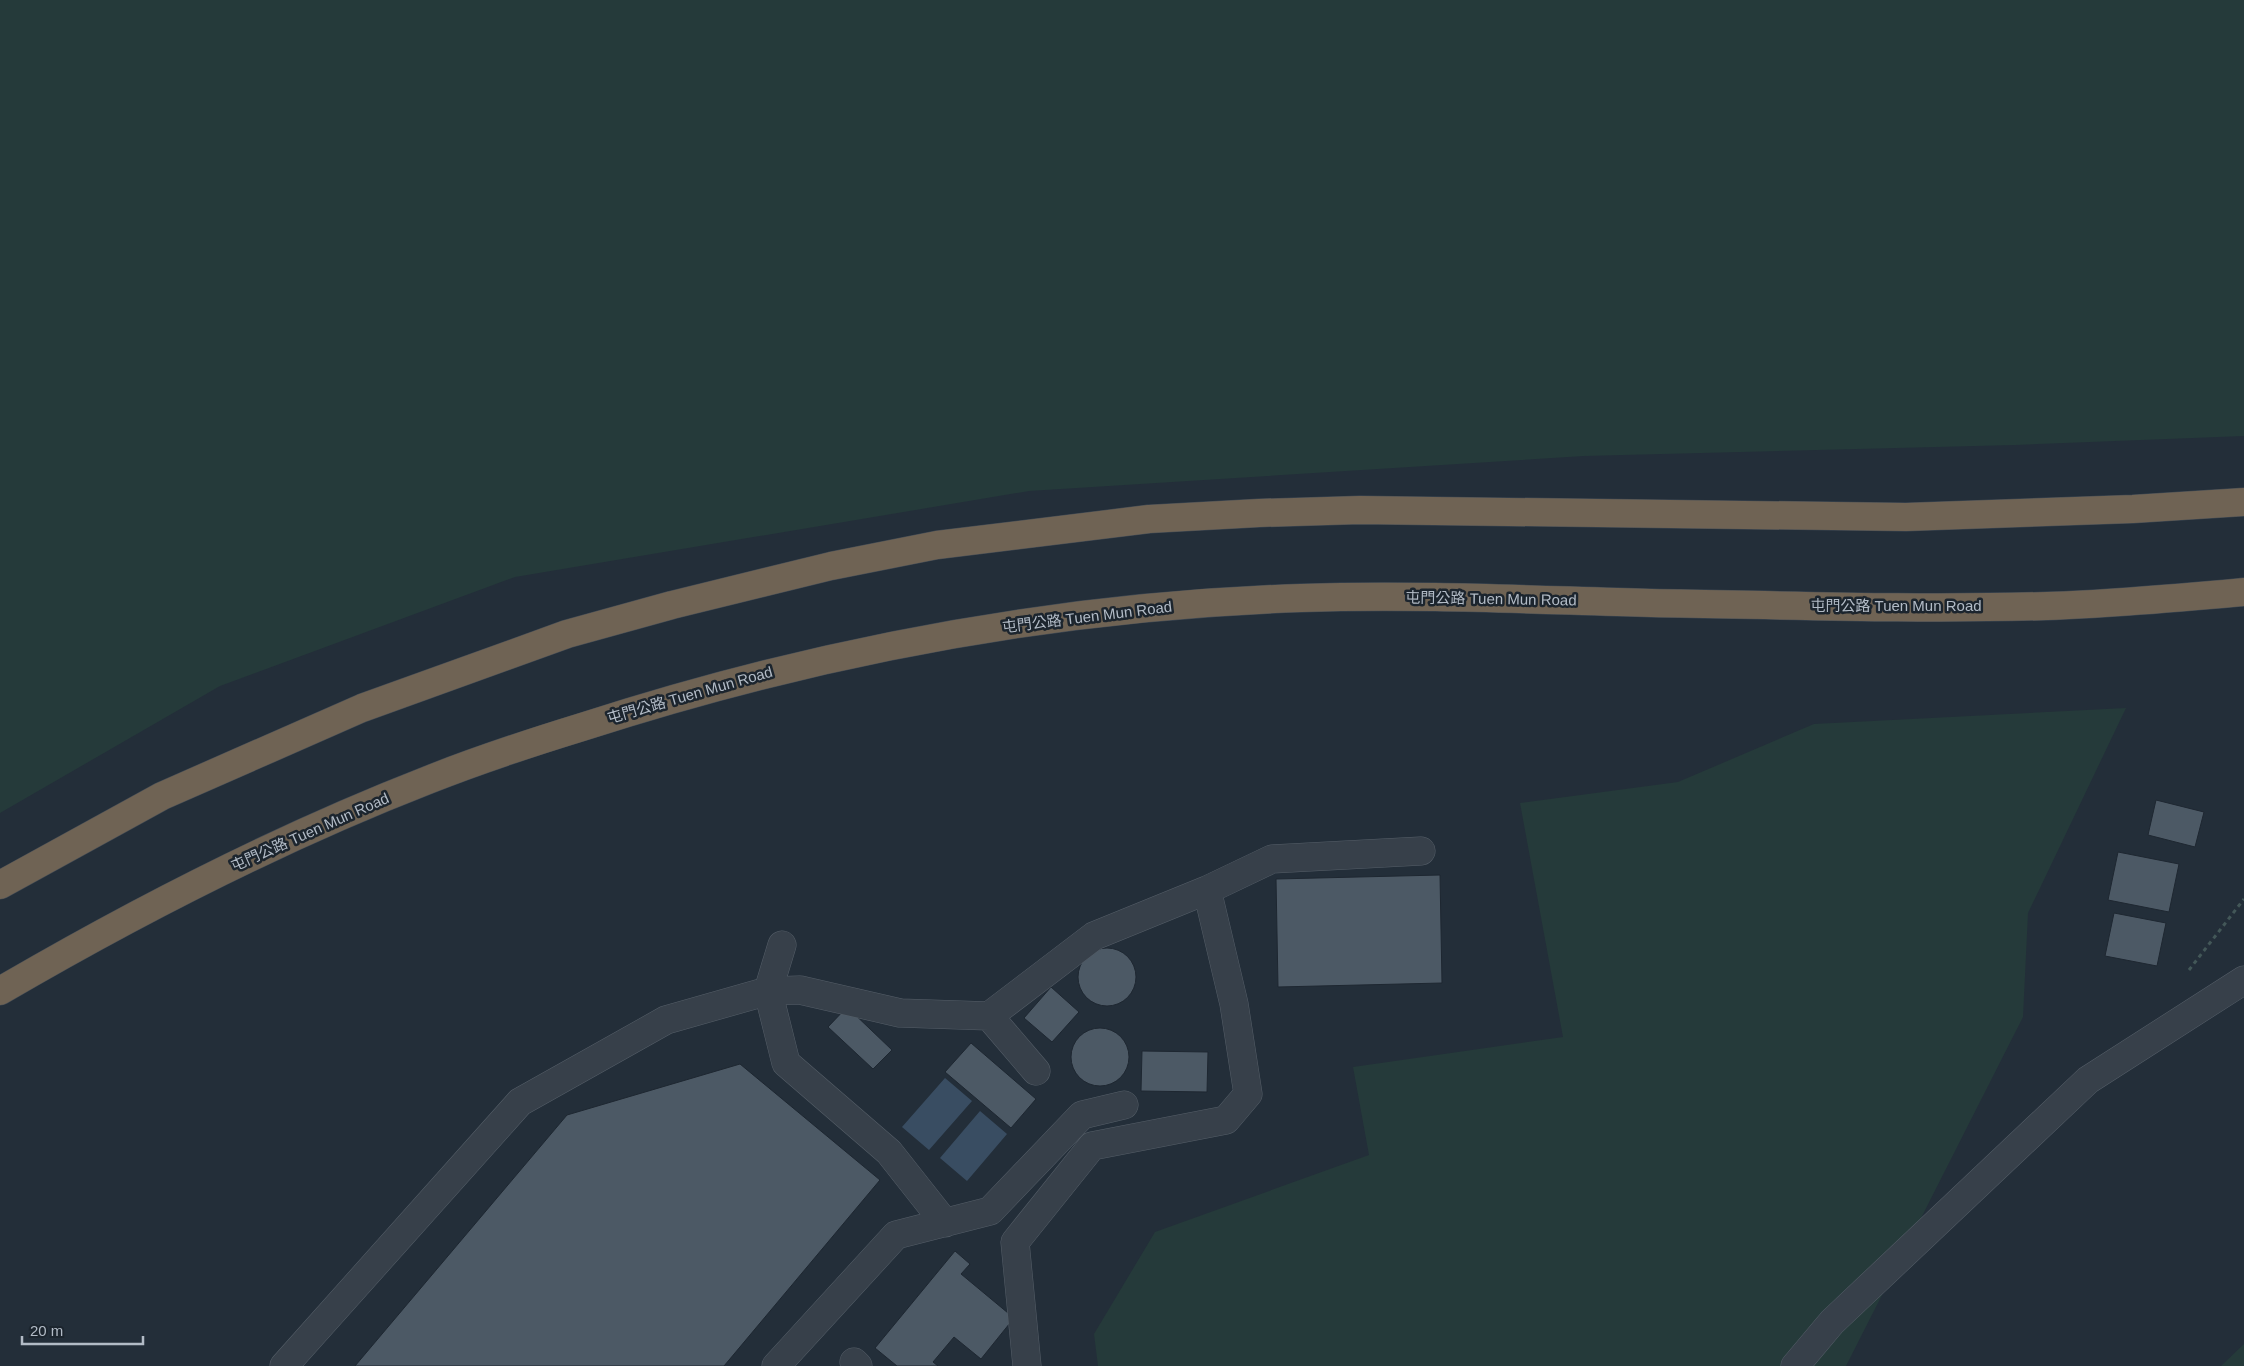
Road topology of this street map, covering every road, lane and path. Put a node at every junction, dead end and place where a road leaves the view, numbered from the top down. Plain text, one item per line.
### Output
1 (2244, 502) edge
2 (2244, 592) edge
3 (1421, 851) dead end
4 (0, 885) edge
5 (1207, 890) junction
6 (2244, 900) edge
7 (782, 944) dead end
8 (2189, 970) dead end
9 (2244, 980) edge
10 (0, 991) edge
11 (768, 991) junction
12 (989, 1016) junction
13 (1036, 1071) dead end
14 (1124, 1105) dead end
15 (945, 1223) junction
16 (284, 1366) edge
17 (776, 1366) edge
18 (1027, 1366) edge
19 (1795, 1366) edge

1 - 4 highway
2 - 10 highway, 屯門公路 Tuen Mun Road
3 - 5 street
5 - 12 street
5 - 18 street
6 - 8 path
7 - 11 street
9 - 19 street
11 - 12 street
11 - 15 street
11 - 16 street
12 - 13 street
14 - 15 street
15 - 17 street

